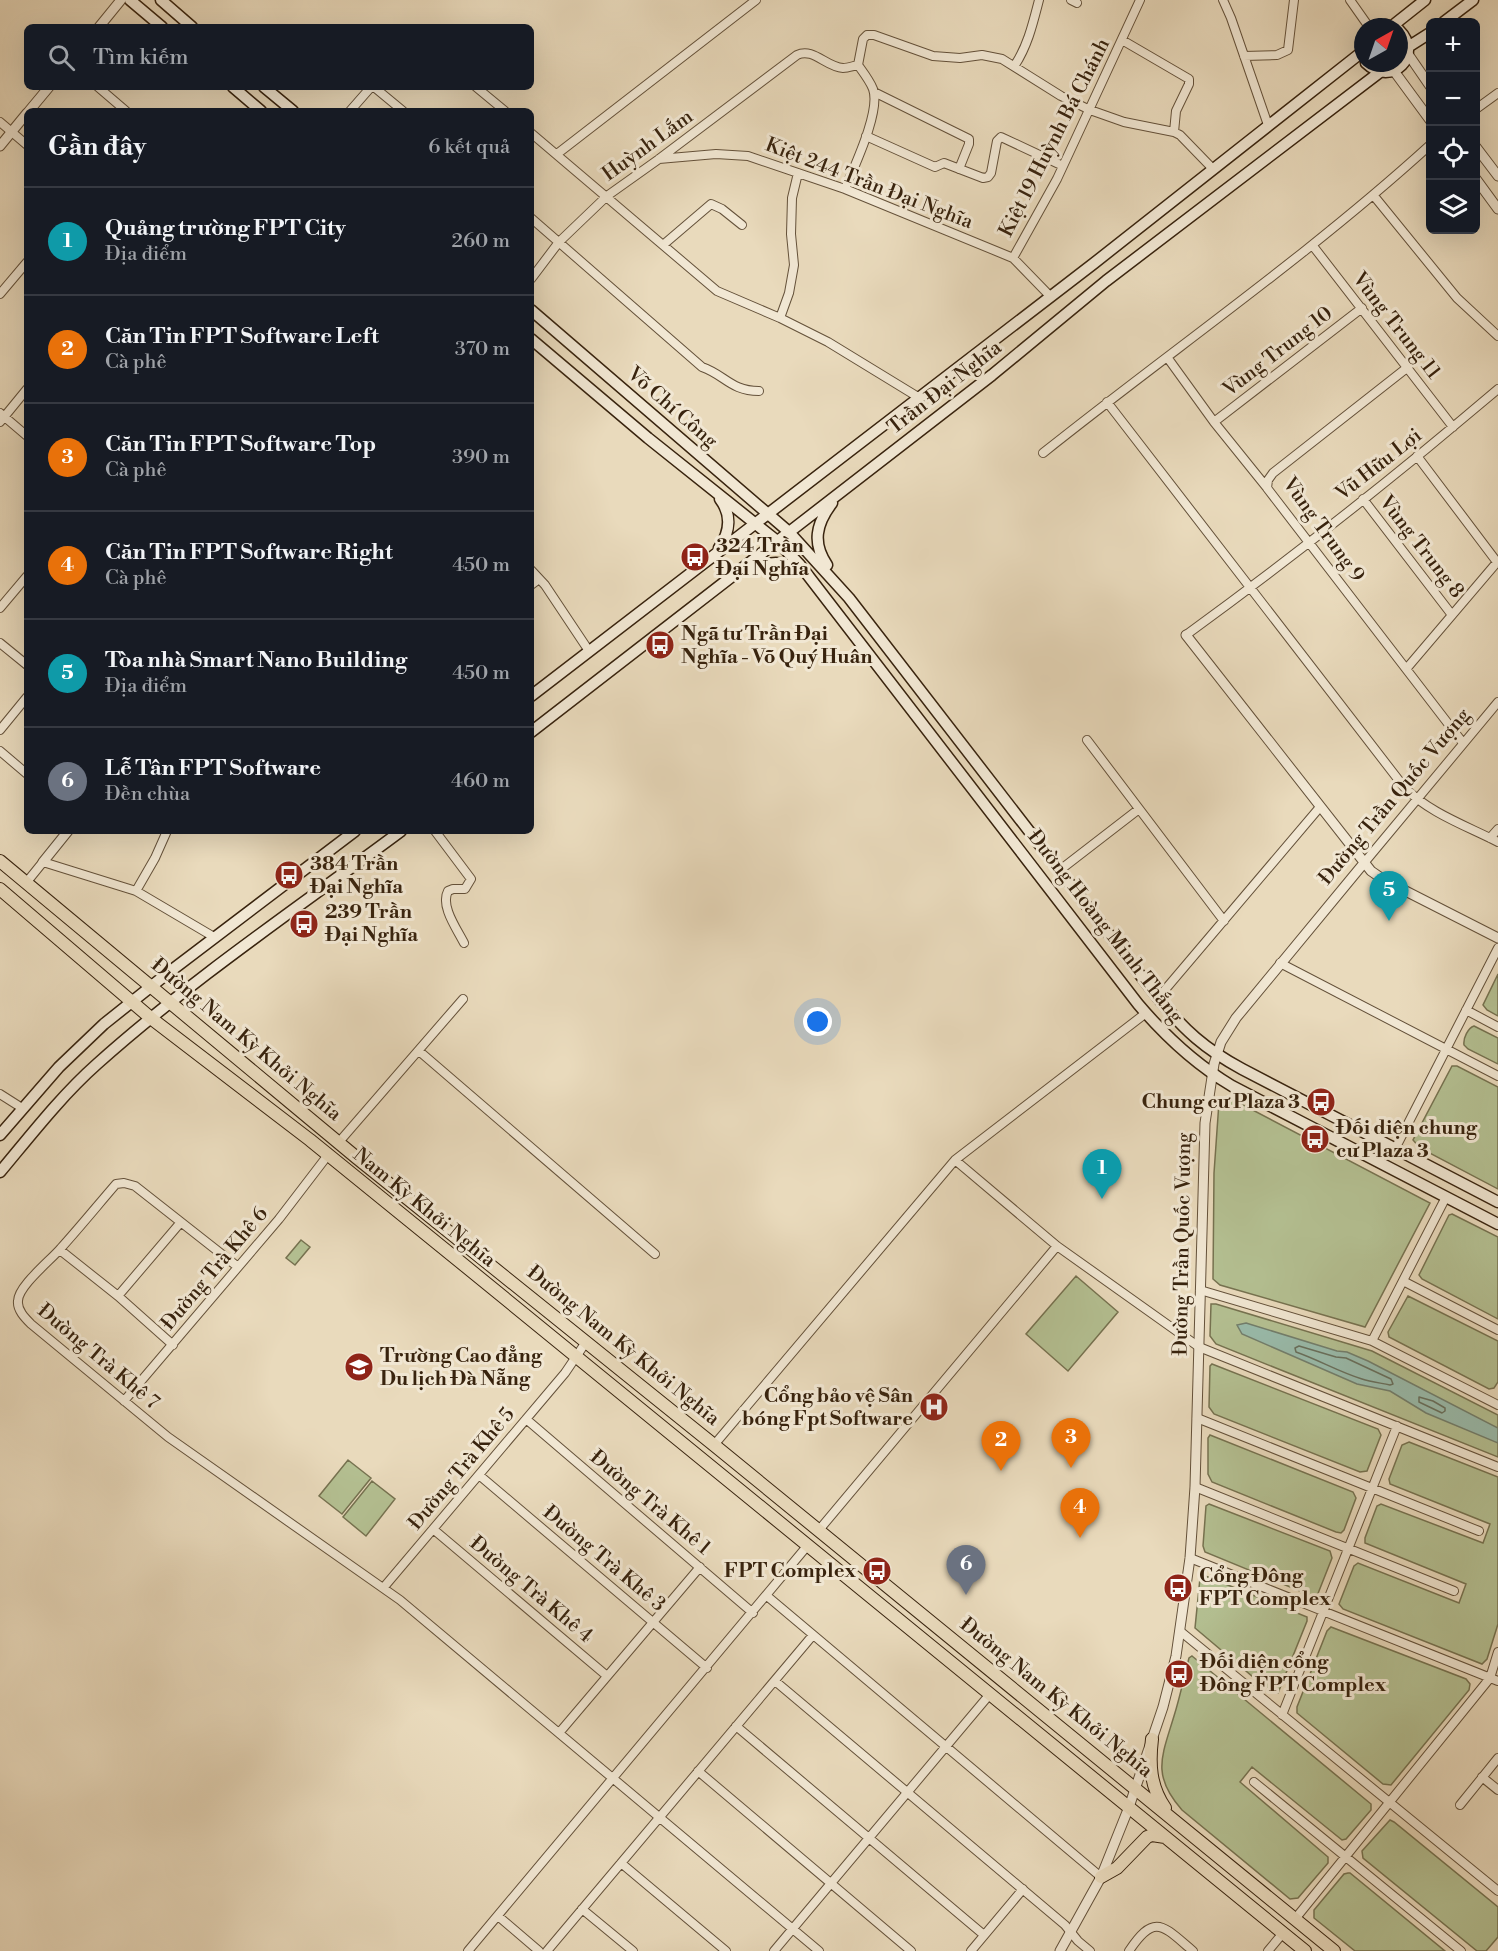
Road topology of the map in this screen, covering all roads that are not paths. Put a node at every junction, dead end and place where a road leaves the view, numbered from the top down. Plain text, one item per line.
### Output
1 (121, 0) edge
2 (130, 0) edge
3 (160, 0) edge
4 (756, 0) edge
5 (1039, 0) edge
6 (1140, 0) edge
7 (1223, 0) edge
8 (1294, 0) edge
9 (1350, 0) edge
10 (1425, 0) edge
11 (1473, 0) edge
12 (1363, 18) edge
13 (1403, 18) edge
14 (1449, 18) edge
15 (101, 24) edge
16 (158, 24) edge
17 (188, 24) edge
18 (1426, 37) edge
19 (1122, 40) junction
20 (1408, 50) joint
21 (1244, 56) junction
22 (1354, 57) edge
23 (858, 65) junction
24 (1015, 65) junction
25 (1380, 72) edge
26 (1395, 72) edge
27 (1426, 78) edge
28 (46, 90) edge
29 (102, 90) edge
30 (236, 90) edge
31 (268, 90) edge
32 (370, 90) edge
33 (377, 90) edge
34 (480, 90) edge
35 (874, 92) junction
36 (1498, 93) edge
37 (1480, 106) edge
38 (31, 108) edge
39 (122, 108) edge
40 (258, 108) edge
41 (289, 108) edge
42 (353, 108) edge
43 (399, 108) edge
44 (501, 108) edge
45 (1090, 110) junction
46 (1426, 113) edge
47 (24, 117) edge
48 (0, 122) edge
49 (1268, 125) junction
50 (12, 132) junction
51 (1174, 132) junction
52 (534, 135) edge
53 (866, 136) junction
54 (24, 142) edge
55 (0, 146) edge
56 (1426, 149) edge
57 (1480, 152) edge
58 (557, 154) junction
59 (659, 159) junction
60 (1063, 166) junction
61 (959, 169) junction
62 (1213, 169) junction
63 (798, 173) junction
64 (1498, 176) edge
65 (1477, 180) edge
66 (845, 189) junction
67 (607, 196) junction
68 (1374, 196) junction
69 (1498, 209) edge
70 (534, 221) edge
71 (742, 225) dead end
72 (559, 242) junction
73 (663, 245) junction
74 (1313, 246) junction
75 (1013, 258) junction
76 (1093, 264) junction
77 (24, 266) edge
78 (534, 275) edge
79 (1106, 281) junction
80 (0, 294) edge
81 (1049, 295) junction
82 (1362, 308) junction
83 (534, 313) edge
84 (780, 318) junction
85 (1498, 336) edge
86 (534, 342) edge
87 (1167, 357) junction
88 (1408, 367) junction
89 (1498, 390) edge
90 (759, 391) dead end
91 (24, 392) edge
92 (918, 398) junction
93 (1107, 402) junction
94 (1, 418) edge
95 (1214, 422) junction
96 (1453, 427) junction
97 (24, 434) edge
98 (1043, 453) dead end
99 (1418, 456) junction
100 (846, 488) junction
101 (712, 489) junction
102 (1268, 490) junction
103 (1363, 499) junction
104 (767, 513) junction
105 (754, 523) junction
106 (789, 532) junction
107 (1308, 541) junction
108 (777, 542) junction
109 (714, 554) junction
110 (1498, 561) edge
111 (534, 573) edge
112 (736, 574) junction
113 (539, 579) junction
114 (24, 580) edge
115 (813, 581) junction
116 (534, 583) edge
117 (1250, 588) junction
118 (849, 598) junction
119 (0, 608) edge
120 (1452, 615) junction
121 (1186, 635) joint
122 (0, 643) edge
123 (589, 651) junction
124 (24, 663) edge
125 (1407, 668) junction
126 (534, 694) edge
127 (24, 701) edge
128 (1498, 702) edge
129 (0, 730) edge
130 (534, 730) edge
131 (1087, 740) dead end
132 (1463, 743) junction
133 (0, 751) edge
134 (24, 771) edge
135 (1416, 799) junction
136 (1320, 807) junction
137 (1139, 809) junction
138 (1498, 829) edge
139 (66, 834) edge
140 (166, 834) edge
141 (351, 834) edge
142 (397, 834) edge
143 (437, 834) edge
144 (1494, 840) edge
145 (0, 861) edge
146 (43, 862) junction
147 (1364, 863) junction
148 (1060, 870) junction
149 (1045, 882) junction
150 (26, 883) junction
151 (0, 889) edge
152 (136, 891) junction
153 (1224, 921) junction
154 (214, 937) junction
155 (1498, 938) edge
156 (464, 943) dead end
157 (1498, 948) edge
158 (1280, 963) junction
159 (150, 986) junction
160 (1158, 998) junction
161 (463, 999) dead end
162 (132, 1001) junction
163 (171, 1004) junction
164 (1466, 1010) junction
165 (1146, 1013) junction
166 (152, 1019) junction
167 (1498, 1027) edge
168 (1447, 1049) junction
169 (419, 1052) junction
170 (1216, 1055) junction
171 (1212, 1074) junction
172 (1498, 1076) edge
173 (0, 1094) edge
174 (22, 1108) junction
175 (0, 1135) edge
176 (339, 1142) junction
177 (1395, 1149) junction
178 (328, 1155) junction
179 (955, 1160) junction
180 (1386, 1166) junction
181 (0, 1172) edge
182 (1446, 1197) junction
183 (1498, 1202) edge
184 (181, 1222) junction
185 (1498, 1224) edge
186 (1057, 1246) junction
187 (60, 1250) junction
188 (655, 1254) dead end
189 (238, 1267) junction
190 (1403, 1281) junction
191 (1200, 1290) junction
192 (118, 1296) junction
193 (1498, 1330) edge
194 (1372, 1341) junction
195 (586, 1342) junction
196 (173, 1345) junction
197 (1199, 1347) junction
198 (575, 1357) junction
199 (124, 1401) junction
200 (1498, 1404) edge
201 (1197, 1418) junction
202 (526, 1419) junction
203 (1397, 1426) junction
204 (714, 1445) junction
205 (1498, 1467) edge
206 (479, 1475) junction
207 (1196, 1487) junction
208 (1372, 1488) junction
209 (433, 1529) junction
210 (819, 1530) junction
211 (1479, 1531) dead end
212 (808, 1545) junction
213 (1348, 1548) junction
214 (1190, 1558) junction
215 (700, 1567) junction
216 (384, 1587) junction
217 (1454, 1591) dead end
218 (767, 1596) junction
219 (1323, 1611) junction
220 (753, 1613) junction
221 (653, 1622) junction
222 (1180, 1631) junction
223 (813, 1635) junction
224 (1498, 1652) edge
225 (707, 1668) junction
226 (607, 1676) junction
227 (1494, 1680) edge
228 (775, 1681) junction
229 (990, 1694) junction
230 (1282, 1715) junction
231 (736, 1726) junction
232 (559, 1733) junction
233 (1152, 1739) junction
234 (946, 1747) junction
235 (1498, 1758) edge
236 (698, 1771) junction
237 (1482, 1777) junction
238 (614, 1779) junction
239 (1254, 1782) dead end
240 (1134, 1788) junction
241 (1498, 1790) edge
242 (908, 1792) junction
243 (1389, 1803) junction
244 (1460, 1805) dead end
245 (1129, 1808) junction
246 (659, 1817) junction
247 (1175, 1821) junction
248 (1165, 1837) junction
249 (869, 1838) junction
250 (1345, 1856) junction
251 (621, 1863) junction
252 (1101, 1877) junction
253 (831, 1883) junction
254 (1023, 1890) junction
255 (1498, 1892) edge
256 (582, 1909) junction
257 (498, 1916) junction
258 (1294, 1919) junction
259 (793, 1929) junction
260 (1071, 1932) junction
261 (1283, 1933) junction
262 (984, 1935) junction
263 (468, 1951) edge
264 (539, 1951) edge
265 (546, 1951) edge
266 (633, 1951) edge
267 (726, 1951) edge
268 (774, 1951) edge
269 (819, 1951) edge
270 (911, 1951) edge
271 (971, 1951) edge
272 (1060, 1951) edge
273 (1090, 1951) edge
274 (1130, 1951) edge
275 (1193, 1951) edge
276 (1268, 1951) edge
277 (1305, 1951) edge
278 (1334, 1951) edge
279 (1461, 1951) edge

1 - 15 street
2 - 16 main road
3 - 17 main road
4 - 58 street
5 - 24 street
6 - 19 street, Kiệt 19 Huỳnh Bá Chánh
7 - 21 street
8 - 21 street
9 - 12 street
10 - 13 main road
11 - 14 main road
18 - 20 main road
19 - 45 street, Kiệt 19 Huỳnh Bá Chánh
19 - 51 street
20 - 27 street
21 - 49 street
22 - 49 main road, Trần Đại Nghĩa
23 - 24 street
23 - 35 street
23 - 59 street, Huỳnh Lắm
24 - 45 street
25 - 79 main road, Trần Đại Nghĩa
26 - 46 street
28 - 38 street
29 - 39 street
30 - 40 main road
31 - 41 main road
32 - 42 street
33 - 43 street
34 - 44 street
35 - 53 street
35 - 61 street
36 - 37 street
45 - 51 street
45 - 60 street, Kiệt 19 Huỳnh Bá Chánh
47 - 50 street
48 - 50 street
49 - 62 main road, Trần Đại Nghĩa
50 - 54 street
50 - 55 street
51 - 62 street
52 - 58 street
53 - 61 street
53 - 66 street
56 - 68 street
57 - 64 street
58 - 67 street
59 - 63 street, Kiệt 244 Trần Đại Nghĩa
59 - 67 street, Huỳnh Lắm
60 - 61 street
60 - 75 street, Kiệt 19 Huỳnh Bá Chánh
62 - 76 main road, Trần Đại Nghĩa
63 - 66 street, Kiệt 244 Trần Đại Nghĩa
63 - 84 street
65 - 69 street
66 - 75 street, Kiệt 244 Trần Đại Nghĩa
67 - 72 street, Huỳnh Lắm
67 - 73 street
68 - 74 street
68 - 85 street
70 - 72 street
71 - 73 street
72 - 78 street, Huỳnh Lắm
72 - 90 street
73 - 84 street
74 - 82 street, Vùng Trung 11
74 - 87 street
75 - 81 street, Kiệt 244 Trần Đại Nghĩa
76 - 79 main road
76 - 81 main road, Trần Đại Nghĩa
77 - 80 street
79 - 100 main road, Trần Đại Nghĩa
81 - 92 main road, Trần Đại Nghĩa
82 - 88 street, Vùng Trung 11
82 - 95 street, Vùng Trung 10
83 - 104 main road, Võ Chí Công
84 - 92 street
86 - 101 main road, Võ Chí Công
87 - 93 street
87 - 95 street
88 - 96 street, Vùng Trung 11
88 - 102 street, Vùng Trung 9
89 - 96 street, Vũ Hữu Lợi
91 - 94 street
92 - 104 main road, Trần Đại Nghĩa
93 - 98 street
93 - 117 street
94 - 97 street
95 - 102 street
96 - 99 street, Vũ Hữu Lợi
99 - 103 street, Vũ Hữu Lợi
99 - 110 street
100 - 106 main road, Trần Đại Nghĩa
100 - 118 main road
101 - 105 main road, Võ Chí Công
101 - 109 main road
102 - 107 street, Vùng Trung 9
103 - 107 street, Vũ Hữu Lợi
103 - 120 street, Vùng Trung 8
104 - 105 main road, Trần Đại Nghĩa
104 - 106 main road, Võ Chí Công
105 - 108 main road, Võ Chí Công
105 - 109 main road, Trần Đại Nghĩa
106 - 108 main road, Trần Đại Nghĩa
106 - 118 main road, Đường Hoàng Minh Thắng
107 - 117 street, Vũ Hữu Lợi
107 - 125 street, Vùng Trung 9
108 - 112 main road, Trần Đại Nghĩa
108 - 115 main road, Đường Hoàng Minh Thắng
109 - 123 main road, Trần Đại Nghĩa
110 - 120 street
111 - 113 street
112 - 115 main road
112 - 130 main road, Trần Đại Nghĩa
113 - 116 street
113 - 123 street
114 - 119 street
115 - 149 main road, Đường Hoàng Minh Thắng
117 - 121 street, Vũ Hữu Lợi
117 - 135 street
118 - 148 main road, Đường Hoàng Minh Thắng
120 - 125 street
121 - 136 street
122 - 124 street
123 - 126 main road, Trần Đại Nghĩa
125 - 132 street, Vùng Trung 9
127 - 129 street
128 - 132 street, Đường Trần Quốc Vượng
131 - 137 street
132 - 135 street, Đường Trần Quốc Vượng
133 - 134 street
135 - 144 street
135 - 147 street, Đường Trần Quốc Vượng
136 - 147 street
136 - 153 street
137 - 148 street
137 - 153 street
138 - 144 street
139 - 146 street
140 - 152 street
141 - 154 main road
142 - 163 main road
143 - 156 street
145 - 150 main road, Đường Nam Kỳ Khởi Nghĩa
146 - 150 street
146 - 152 street
147 - 155 street
147 - 158 street, Đường Trần Quốc Vượng
148 - 149 main road
148 - 160 main road, Đường Hoàng Minh Thắng
149 - 165 main road, Đường Hoàng Minh Thắng
150 - 159 main road, Đường Nam Kỳ Khởi Nghĩa
151 - 162 main road, Đường Nam Kỳ Khởi Nghĩa
152 - 154 street
153 - 160 street
154 - 159 main road
157 - 164 street
158 - 168 street
158 - 170 street, Đường Trần Quốc Vượng
159 - 162 main road
159 - 163 main road, Đường Nam Kỳ Khởi Nghĩa
160 - 170 main road, Đường Hoàng Minh Thắng
161 - 169 street
162 - 166 main road, Đường Nam Kỳ Khởi Nghĩa
162 - 174 main road
163 - 166 main road
163 - 176 main road, Đường Nam Kỳ Khởi Nghĩa
164 - 167 street
164 - 168 street
165 - 171 main road, Đường Hoàng Minh Thắng
165 - 179 street
166 - 178 main road, Đường Nam Kỳ Khởi Nghĩa
166 - 181 main road
168 - 172 street
168 - 177 street
169 - 176 street
169 - 188 street
170 - 171 street, Đường Trần Quốc Vượng
170 - 177 main road, Đường Hoàng Minh Thắng
171 - 180 main road, Đường Hoàng Minh Thắng
171 - 191 street, Đường Trần Quốc Vượng
173 - 174 street
174 - 175 main road
176 - 178 main road
176 - 195 main road, Đường Nam Kỳ Khởi Nghĩa
177 - 180 main road
177 - 183 main road, Đường Hoàng Minh Thắng
178 - 189 street, Đường Trà Khê 6
178 - 198 main road, Nam Kỳ Khởi Nghĩa
179 - 186 street
179 - 204 street
180 - 182 main road, Đường Hoàng Minh Thắng
182 - 185 main road, Đường Hoàng Minh Thắng
182 - 190 street
184 - 187 street, Đường Trà Khê 7
184 - 189 street, Đường Trà Khê 7
184 - 192 street
186 - 197 street
186 - 210 street
187 - 192 street
187 - 199 street, Đường Trà Khê 7
189 - 196 street, Đường Trà Khê 6
190 - 193 street
190 - 194 street
191 - 194 street
191 - 197 street, Đường Trần Quốc Vượng
192 - 196 street
194 - 200 street
195 - 198 street, Đường Trà Khê 5
195 - 204 main road, Đường Nam Kỳ Khởi Nghĩa
196 - 199 street, Đường Trà Khê 6
197 - 201 street, Đường Trần Quốc Vượng
197 - 203 street
198 - 202 street, Đường Trà Khê 5
198 - 212 main road, Nam Kỳ Khởi Nghĩa
199 - 216 street, Đường Trà Khê 7
201 - 207 street, Đường Trần Quốc Vượng
201 - 208 street
202 - 206 street, Đường Trà Khê 5
202 - 215 street, Đường Trà Khê 1
203 - 205 street
203 - 208 street
204 - 210 main road, Đường Nam Kỳ Khởi Nghĩa
206 - 209 street, Đường Trà Khê 5
206 - 221 street, Đường Trà Khê 3
207 - 213 street
207 - 214 street, Đường Trần Quốc Vượng
208 - 211 street
208 - 213 street
209 - 216 street, Đường Trà Khê 5
209 - 226 street, Đường Trà Khê 4
210 - 240 main road, Đường Nam Kỳ Khởi Nghĩa
212 - 218 street
212 - 229 main road, Nam Kỳ Khởi Nghĩa
213 - 217 street
213 - 219 street
214 - 219 street
214 - 222 street, Đường Trần Quốc Vượng
215 - 220 street, Đường Trà Khê 1
215 - 221 street
216 - 232 street, Đường Trà Khê 7
218 - 220 street
218 - 223 street
219 - 227 street
219 - 230 street
220 - 225 street
221 - 225 street, Đường Trà Khê 3
221 - 226 street
222 - 230 street
222 - 233 street, Đường Trần Quốc Vượng
223 - 228 street
223 - 234 street
224 - 227 street
225 - 238 street
226 - 232 street
227 - 243 street
228 - 231 street
228 - 242 street
229 - 234 street
229 - 245 main road, Nam Kỳ Khởi Nghĩa
230 - 243 street
231 - 236 street
231 - 249 street
232 - 238 street, Đường Trà Khê 7
233 - 240 street, Đường Trần Quốc Vượng
233 - 247 main road
234 - 242 street
234 - 252 street
235 - 237 street
236 - 246 street
236 - 253 street
237 - 241 street
237 - 244 street
238 - 246 street, Đường Trà Khê 7
238 - 257 street
239 - 250 street
240 - 245 street, Đường Trần Quốc Vượng
240 - 247 main road, Đường Nam Kỳ Khởi Nghĩa
242 - 249 street
242 - 254 street
243 - 250 street
243 - 255 street
245 - 248 main road, Nam Kỳ Khởi Nghĩa
245 - 252 street, Đường Trần Quốc Vượng
246 - 251 street
246 - 259 street, Đường Trà Khê 7
247 - 258 main road, Đường Nam Kỳ Khởi Nghĩa
248 - 252 main road
248 - 261 main road, Nam Kỳ Khởi Nghĩa
249 - 253 street
249 - 262 street
250 - 258 street
250 - 279 street
251 - 256 street
251 - 267 street
252 - 260 street, Đường Trần Quốc Vượng
253 - 259 street
253 - 270 street
254 - 260 street
254 - 262 street
256 - 265 street
256 - 266 street
257 - 263 street
257 - 264 street
258 - 278 main road, Đường Nam Kỳ Khởi Nghĩa
259 - 268 street
259 - 269 street, Đường Trà Khê 7
260 - 272 street, Đường Trần Quốc Vượng
260 - 273 street
261 - 276 street
261 - 277 main road, Nam Kỳ Khởi Nghĩa
262 - 271 street
274 - 275 street

